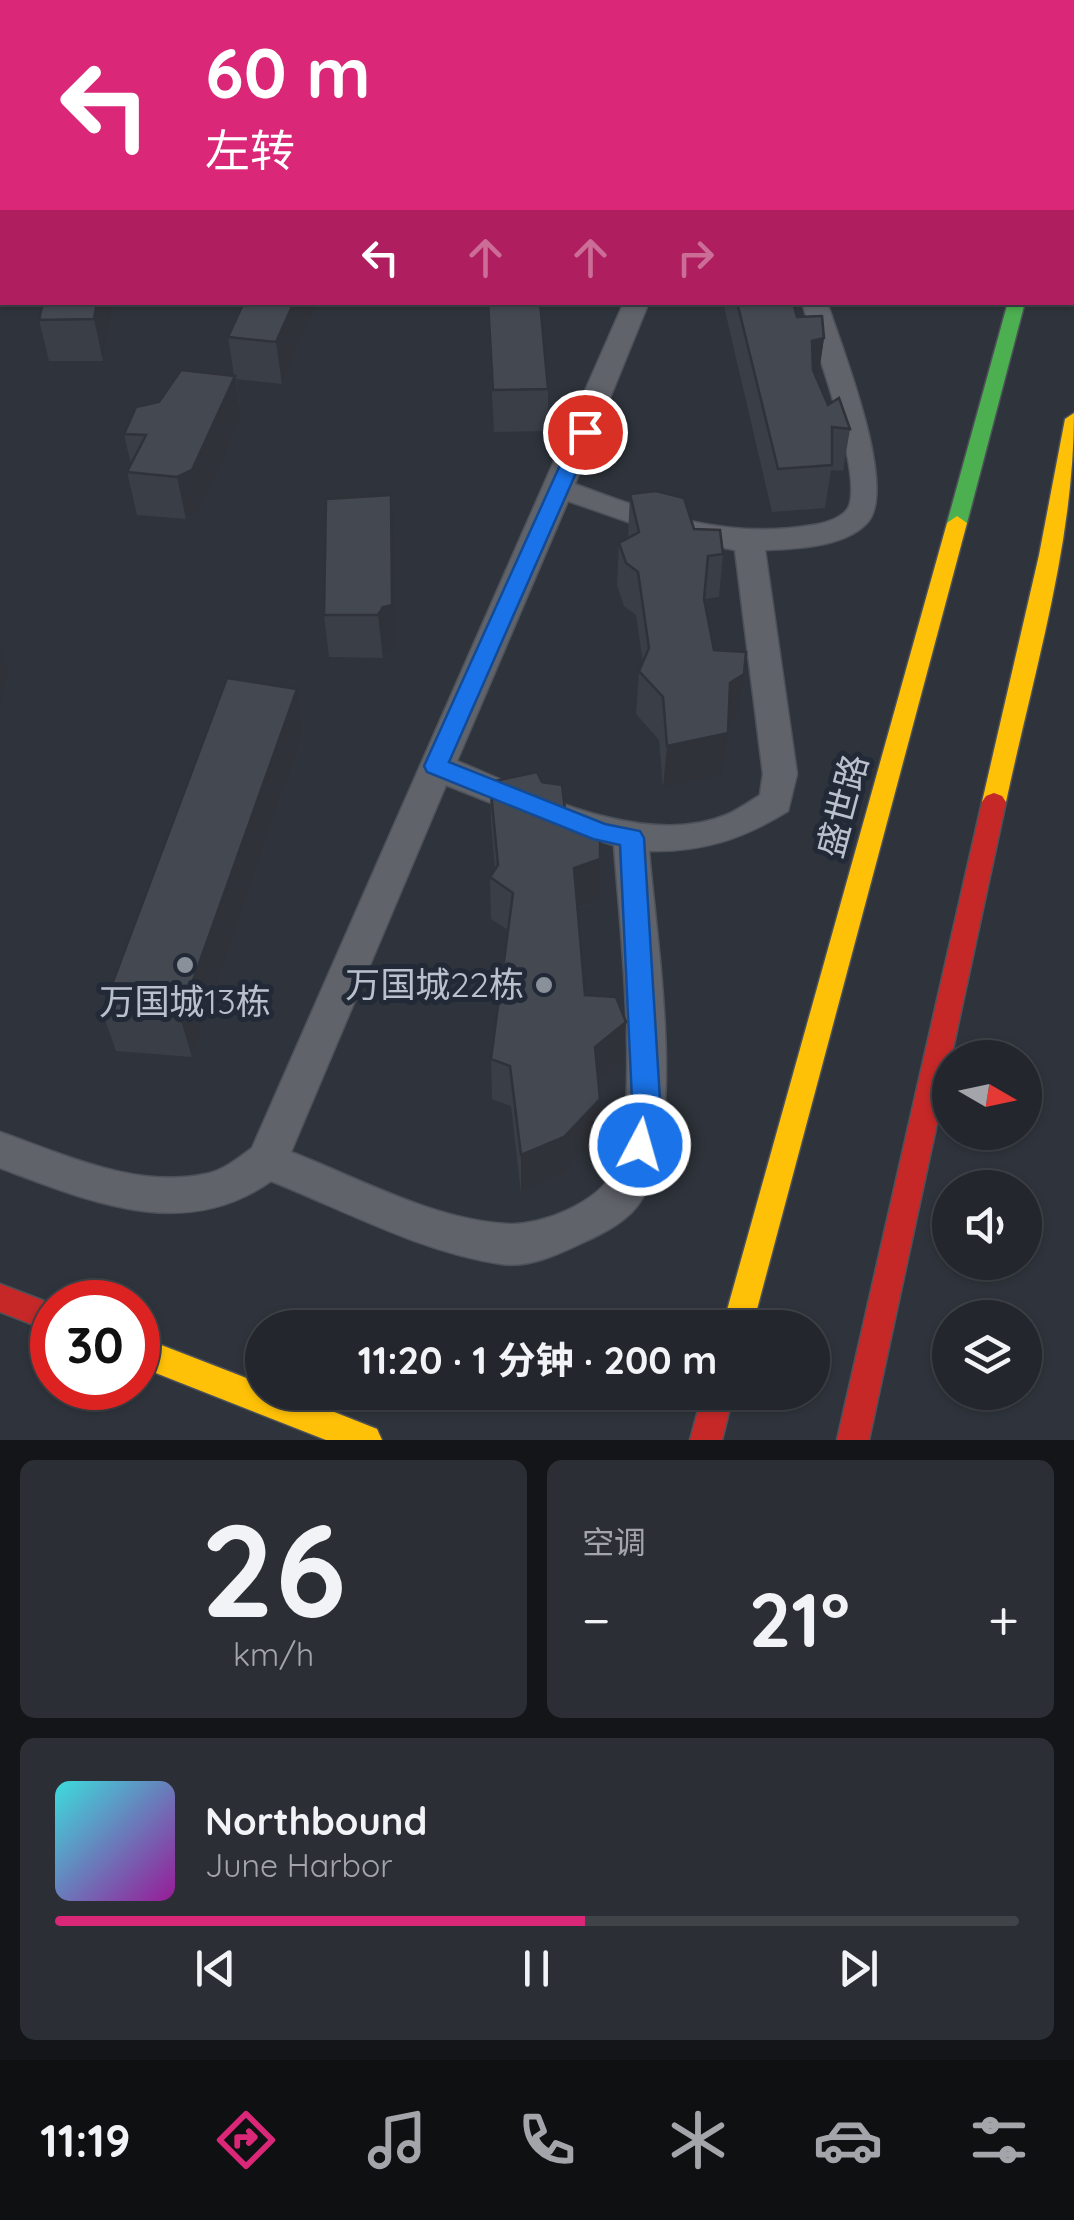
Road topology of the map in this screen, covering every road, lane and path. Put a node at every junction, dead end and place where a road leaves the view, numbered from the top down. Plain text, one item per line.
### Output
1 (636, 305) edge
2 (815, 305) edge
3 (1016, 305) edge
4 (1074, 419) edge
5 (562, 489) junction
6 (749, 544) junction
7 (1061, 557) edge
8 (435, 766) junction
9 (632, 838) junction
10 (0, 1150) edge
11 (268, 1160) junction
12 (0, 1298) edge
13 (30, 1310) edge
14 (741, 1310) edge
15 (160, 1360) edge
16 (714, 1410) edge
17 (366, 1440) edge
18 (706, 1440) edge
19 (853, 1440) edge

1 - 5 street
2 - 6 street
3 - 14 main road, 盛世路
4 - 7 main road
5 - 6 street
5 - 8 street
6 - 9 street
7 - 19 main road
8 - 9 street
8 - 11 street
9 - 11 street
10 - 11 street
12 - 13 main road
15 - 17 main road
16 - 18 main road

